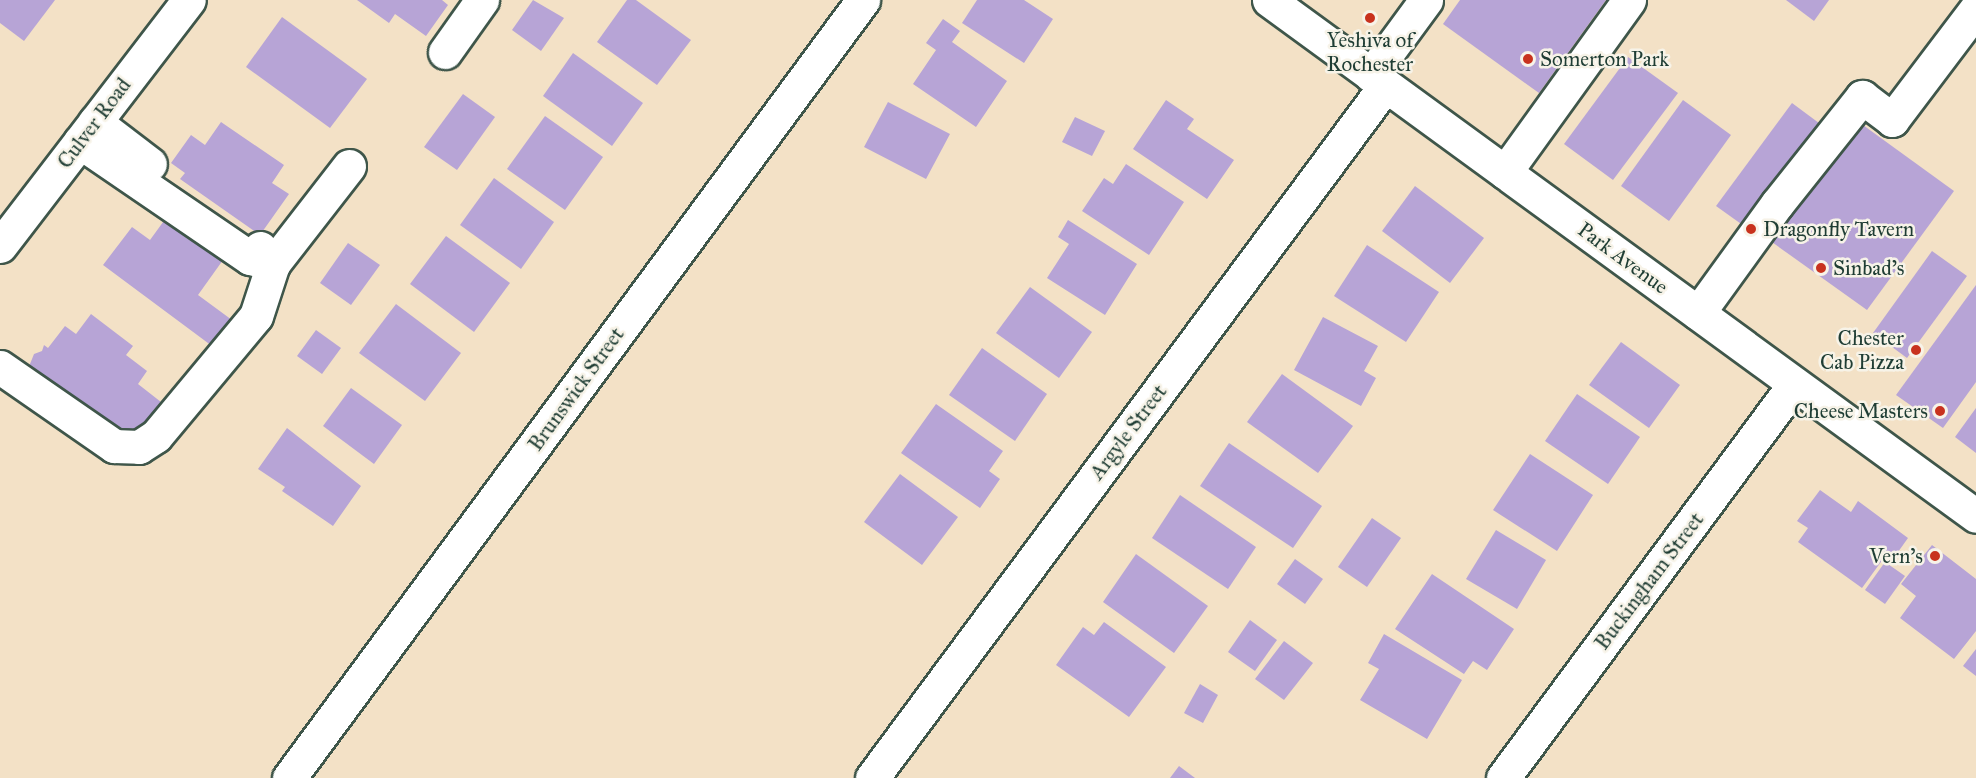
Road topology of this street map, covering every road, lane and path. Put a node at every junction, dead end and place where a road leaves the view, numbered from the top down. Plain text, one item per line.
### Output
1 (189, 0) edge
2 (482, 0) edge
3 (863, 0) edge
4 (1269, 0) edge
5 (1425, 0) edge
6 (1629, 0) edge
7 (1976, 9) edge
8 (445, 52) dead end
9 (1378, 80) junction
10 (87, 132) junction
11 (349, 166) dead end
12 (1505, 172) junction
13 (0, 246) edge
14 (273, 264) junction
15 (1698, 313) junction
16 (0, 367) edge
17 (1795, 384) junction
18 (1976, 516) edge
19 (303, 773) edge
20 (872, 778) edge
21 (1503, 778) edge

1 - 10 street, Culver Road
2 - 8 street
3 - 19 street, Brunswick Street
4 - 9 street, Park Avenue
5 - 9 street, Argyle Street
6 - 12 street
7 - 15 street
9 - 12 street, Park Avenue
9 - 20 street, Argyle Street
10 - 13 street, Culver Road
10 - 14 street
11 - 14 street
12 - 15 street, Park Avenue
14 - 16 street
15 - 17 street, Park Avenue
17 - 18 street, Park Avenue
17 - 21 street, Buckingham Street

